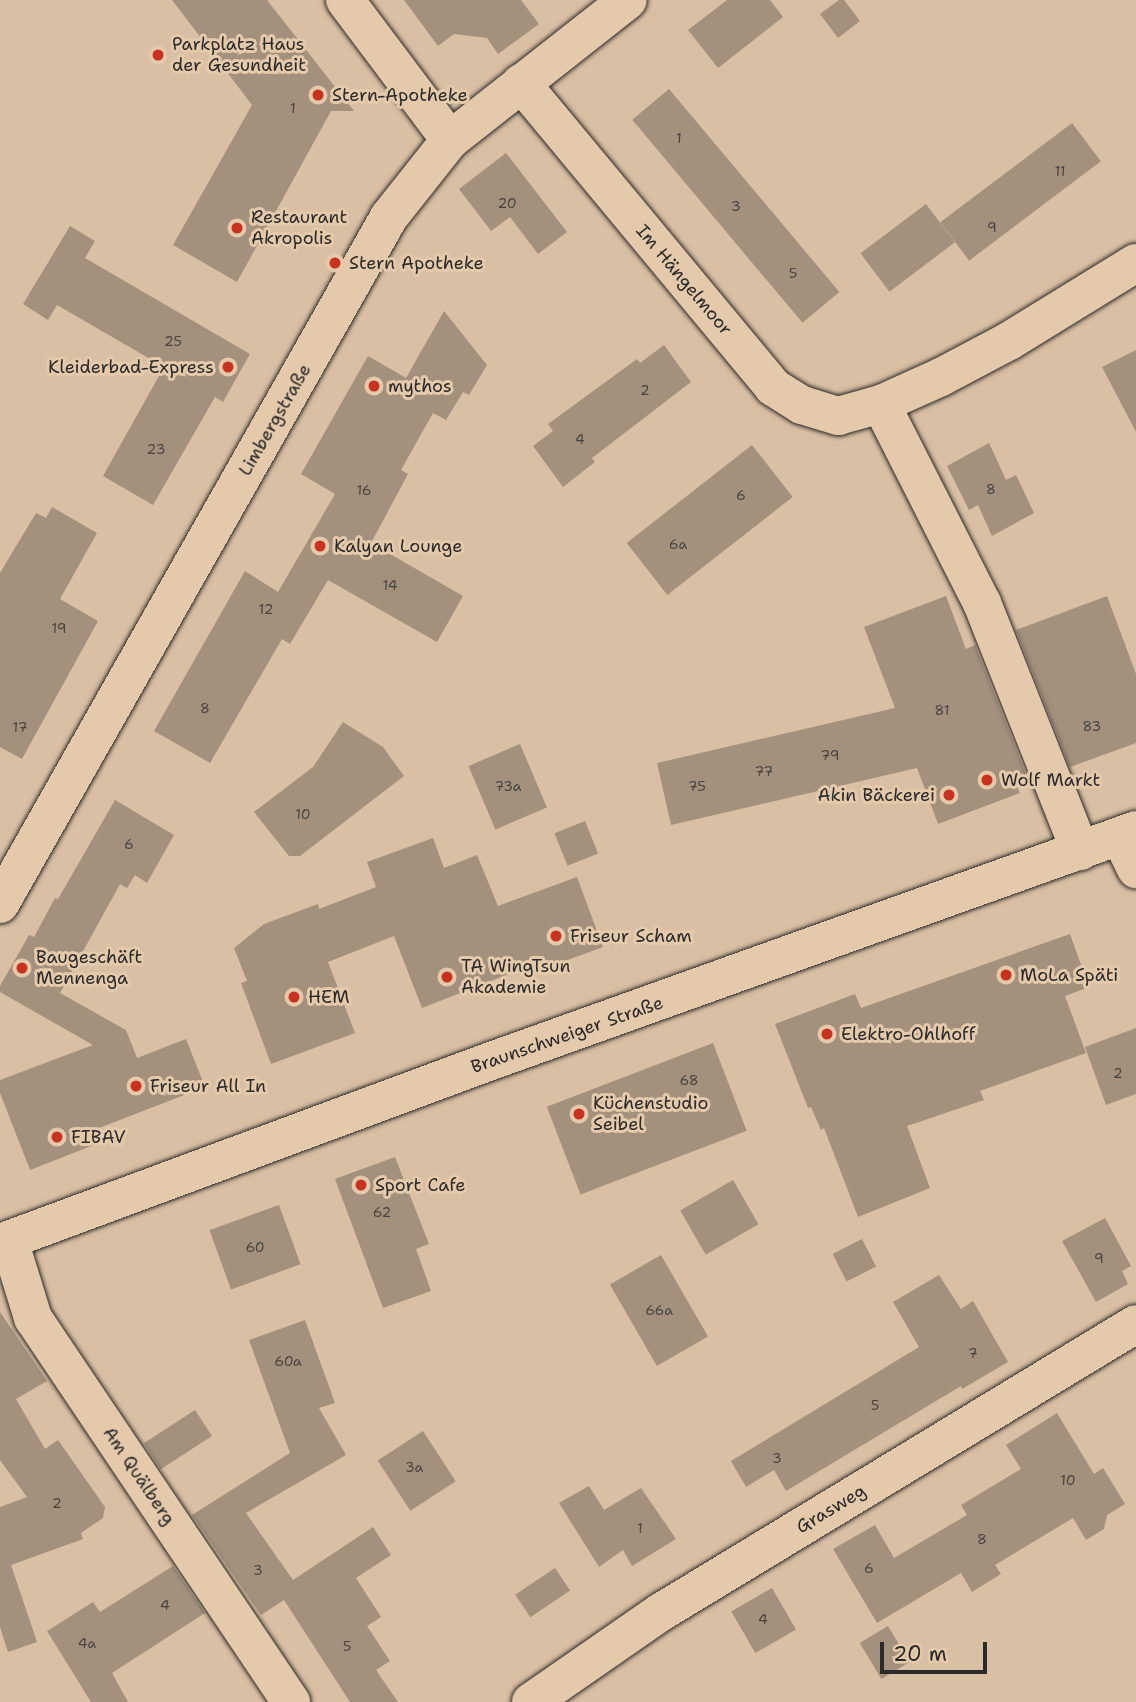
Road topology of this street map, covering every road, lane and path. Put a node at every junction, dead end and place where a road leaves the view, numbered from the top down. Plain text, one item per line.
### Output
1 (345, 0) edge
2 (628, 0) edge
3 (522, 83) junction
4 (450, 140) junction
5 (1136, 263) edge
6 (881, 404) junction
7 (1131, 845) edge
8 (1080, 852) junction
9 (0, 904) edge
10 (4, 1242) edge
11 (1136, 1324) edge
12 (291, 1702) edge
13 (531, 1702) edge

1 - 4 street
2 - 3 street, Limbergstraße
3 - 4 street, Limbergstraße
3 - 6 street, Im Hängelmoor
4 - 9 street, Limbergstraße
5 - 6 street, Im Hängelmoor
6 - 8 street
7 - 8 street, Braunschweiger Straße
8 - 10 street, Braunschweiger Straße
10 - 12 street, Am Quälberg
11 - 13 street, Grasweg

